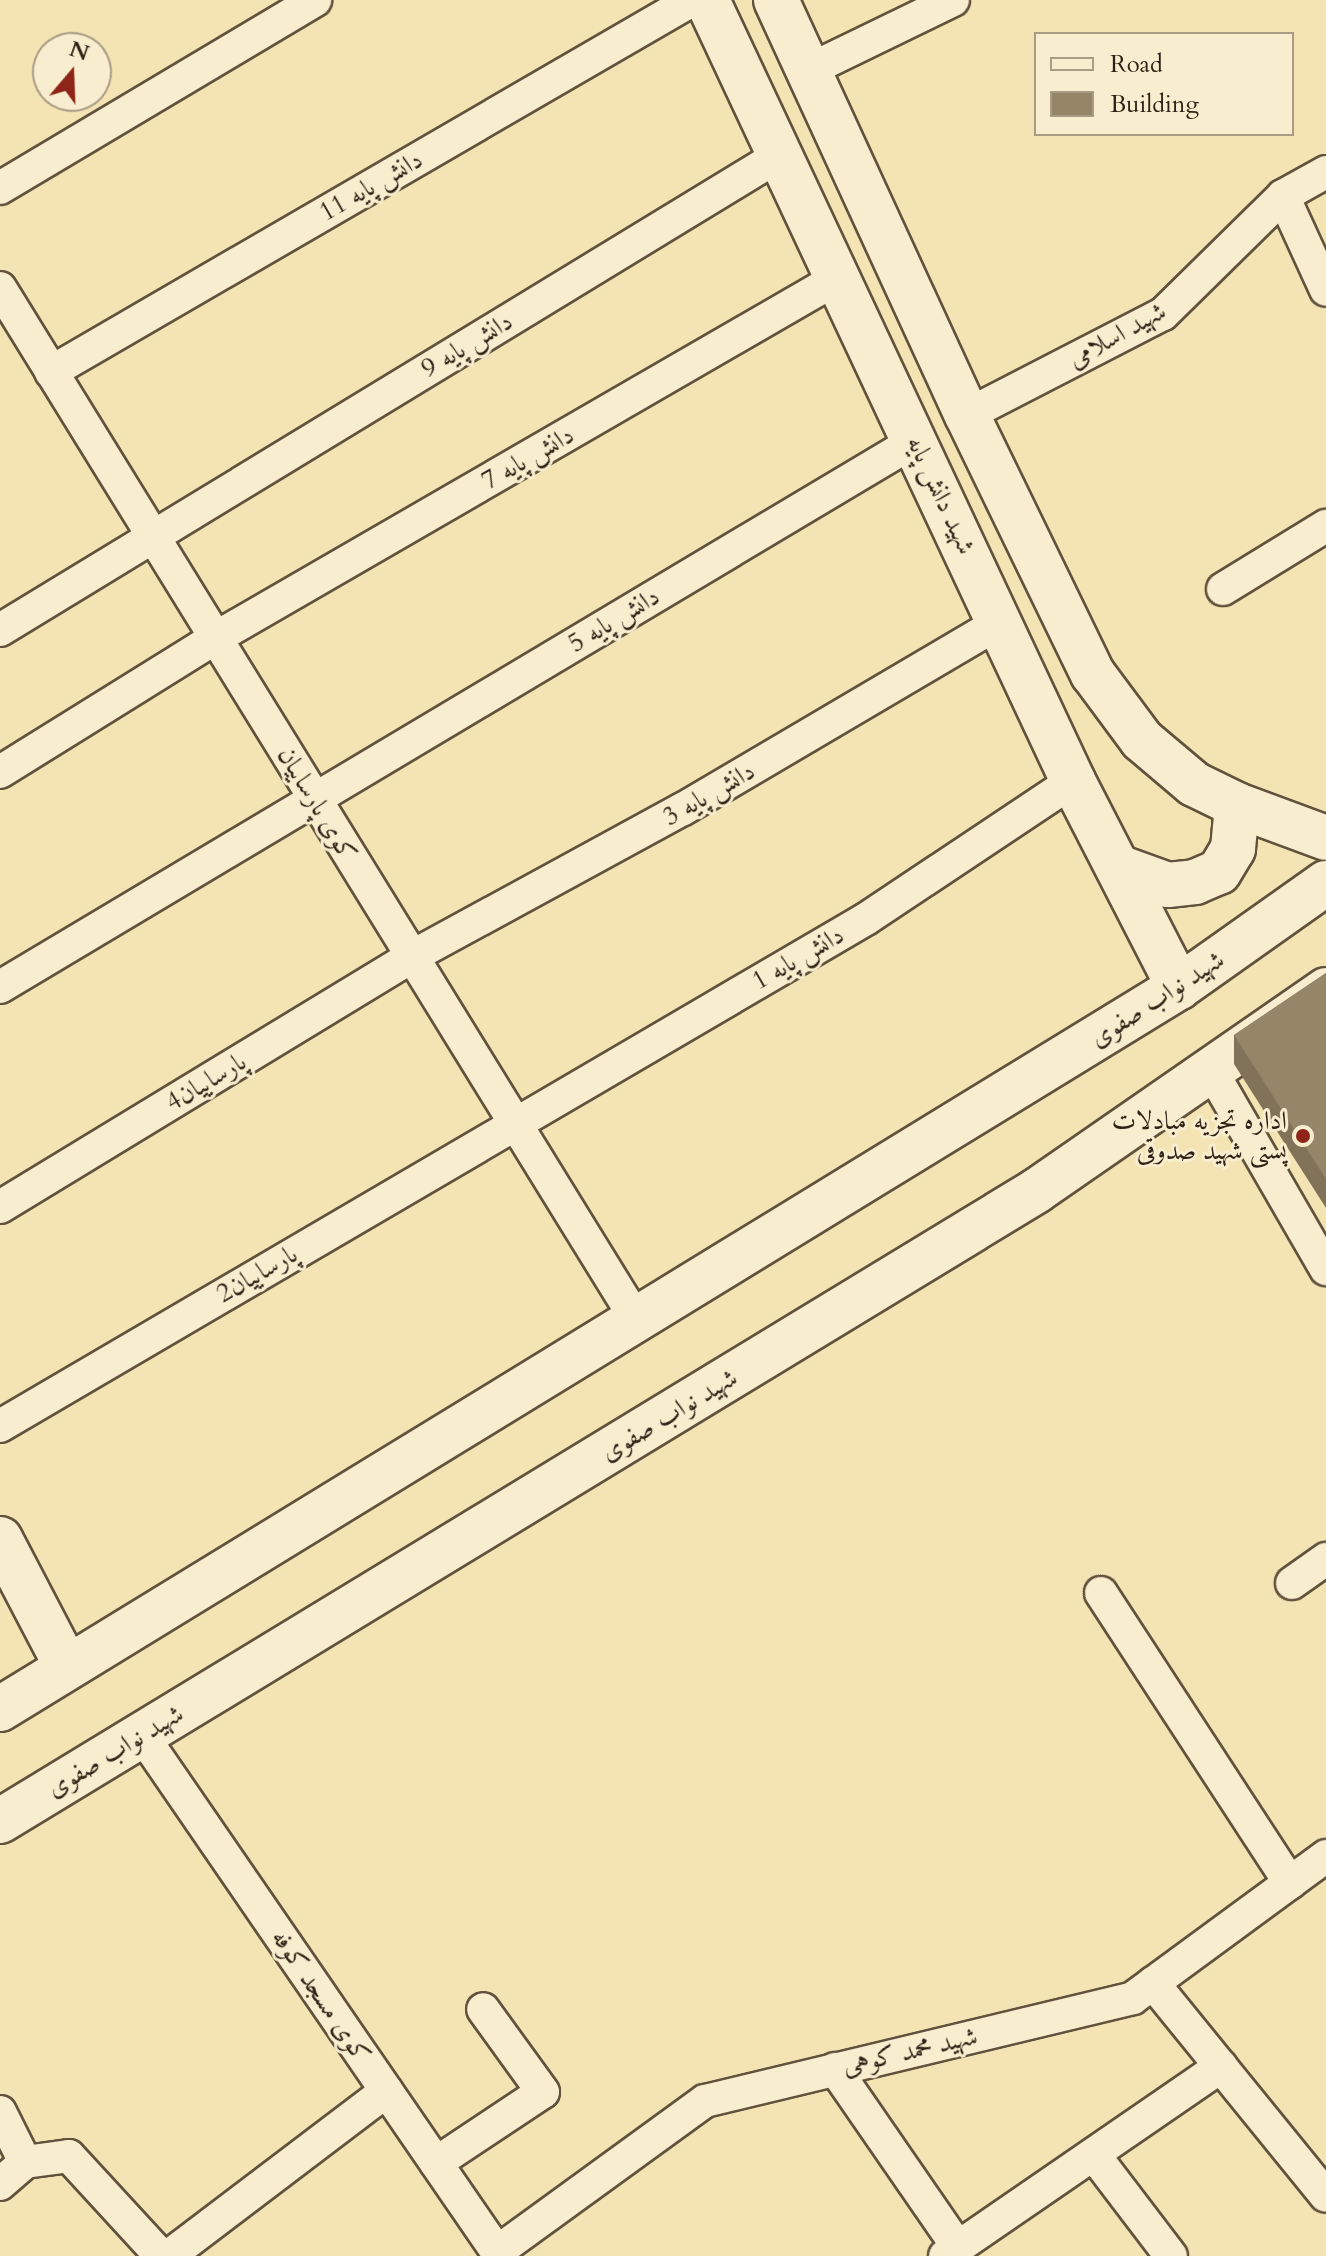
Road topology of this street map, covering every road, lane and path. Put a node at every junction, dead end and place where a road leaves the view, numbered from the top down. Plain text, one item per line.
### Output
1 (315, 0) edge
2 (692, 0) edge
3 (707, 0) edge
4 (776, 0) edge
5 (953, 0) edge
6 (809, 70) junction
7 (780, 155) junction
8 (1326, 172) edge
9 (0, 188) edge
10 (1283, 196) junction
11 (838, 278) junction
12 (1326, 290) edge
13 (5, 307) edge
14 (51, 372) junction
15 (967, 415) junction
16 (915, 441) junction
17 (1326, 526) edge
18 (153, 535) junction
19 (1223, 589) dead end
20 (1001, 622) junction
21 (0, 630) edge
22 (217, 637) junction
23 (0, 772) edge
24 (1073, 781) junction
25 (312, 799) junction
26 (1237, 805) junction
27 (1326, 838) edge
28 (1118, 867) junction
29 (1326, 883) edge
30 (411, 957) junction
31 (0, 987) edge
32 (1179, 987) junction
33 (1326, 990) edge
34 (1211, 1070) junction
35 (514, 1123) junction
36 (0, 1207) edge
37 (1326, 1269) edge
38 (636, 1319) junction
39 (0, 1426) edge
40 (0, 1539) edge
41 (1326, 1559) edge
42 (1292, 1583) dead end
43 (1101, 1593) dead end
44 (67, 1667) junction
45 (0, 1709) edge
46 (142, 1735) junction
47 (0, 1821) edge
48 (1324, 1860) edge
49 (1290, 1883) junction
50 (1153, 1983) junction
51 (483, 2009) dead end
52 (1221, 2066) junction
53 (835, 2069) junction
54 (386, 2091) junction
55 (0, 2112) edge
56 (1094, 2155) junction
57 (25, 2162) junction
58 (436, 2163) junction
59 (0, 2184) edge
60 (1326, 2196) edge
61 (951, 2252) edge
62 (499, 2254) edge
63 (161, 2256) edge
64 (169, 2256) edge
65 (1171, 2256) edge

1 - 9 street
2 - 14 street, دانش پایه 11
3 - 7 main road, شهید دانش پایه
4 - 6 main road
5 - 6 street
6 - 15 main road
7 - 11 main road, شهید دانش پایه
7 - 18 street, دانش پایه 9
8 - 10 street, شهید اسلامی
10 - 12 street
10 - 15 street, شهید اسلامی
11 - 16 main road, شهید دانش پایه
11 - 22 street, دانش پایه 7
13 - 14 street, کوی پارساییان
14 - 18 street, کوی پارساییان
15 - 26 main road
16 - 20 main road, شهید دانش پایه
16 - 25 street, دانش پایه 5
17 - 19 street
18 - 21 street, دانش پایه 9
18 - 22 street, کوی پارساییان
20 - 24 main road, شهید دانش پایه
20 - 30 street, دانش پایه 3
22 - 23 street, دانش پایه 7
22 - 25 street, کوی پارساییان
24 - 28 main road, شهید دانش پایه
24 - 35 street, دانش پایه 1
25 - 30 street, کوی پارساییان
25 - 31 street, دانش پایه 5
26 - 27 main road
26 - 28 main road
28 - 32 main road, شهید دانش پایه
29 - 32 main road, شهید نواب صفوی
30 - 35 street, کوی پارساییان
30 - 36 street, پارساییان4
32 - 38 main road, شهید نواب صفوی
33 - 34 main road, شهید نواب صفوی
34 - 37 street
34 - 46 main road, شهید نواب صفوی
35 - 38 street, کوی پارساییان
35 - 39 street, پارساییان2
38 - 44 main road, شهید نواب صفوی
40 - 44 main road
41 - 42 street
43 - 49 street
44 - 45 main road, شهید نواب صفوی
46 - 47 main road, شهید نواب صفوی
46 - 54 street, کوی مسجد کوفه
48 - 49 street, شهید محمد کوهی
49 - 50 street, شهید محمد کوهی
50 - 52 street
50 - 53 street, شهید محمد کوهی
51 - 58 street
52 - 56 street
52 - 60 street
53 - 61 street
53 - 62 street, شهید محمد کوهی
54 - 58 street, کوی مسجد کوفه
54 - 64 street
55 - 57 street
56 - 61 street
56 - 65 street
57 - 59 street
57 - 63 street
58 - 62 street, کوی مسجد کوفه

